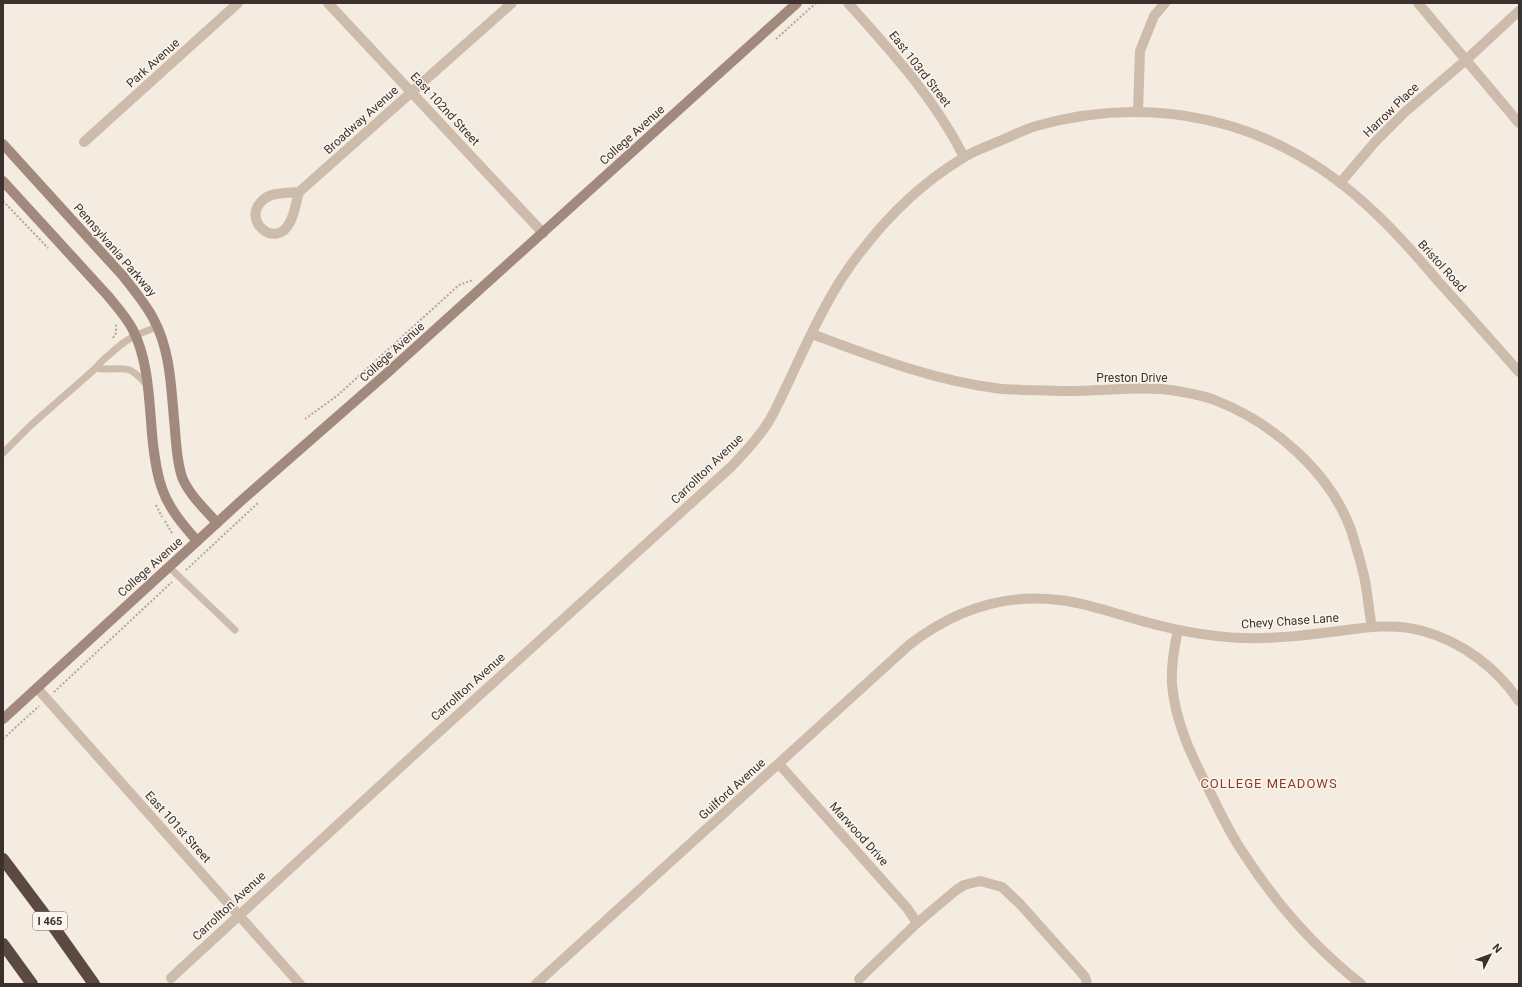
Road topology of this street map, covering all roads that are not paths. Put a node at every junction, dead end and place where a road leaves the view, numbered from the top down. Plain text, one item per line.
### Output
1 (238, 3) edge
2 (328, 3) edge
3 (512, 3) edge
4 (797, 3) edge
5 (848, 3) edge
6 (1165, 3) edge
7 (1418, 3) edge
8 (1519, 11) edge
9 (1466, 60) junction
10 (411, 92) junction
11 (1138, 112) junction
12 (1519, 123) edge
13 (84, 142) dead end
14 (3, 144) edge
15 (964, 157) junction
16 (3, 181) edge
17 (1340, 183) junction
18 (299, 192) junction
19 (543, 234) junction
20 (157, 327) junction
21 (812, 334) junction
22 (135, 335) junction
23 (96, 368) junction
24 (1519, 372) edge
25 (147, 385) junction
26 (3, 453) edge
27 (217, 523) junction
28 (198, 541) junction
29 (169, 567) junction
30 (949, 618) joint
31 (1372, 627) junction
32 (235, 630) dead end
33 (1178, 630) junction
34 (37, 688) junction
35 (1519, 701) edge
36 (3, 719) edge
37 (779, 764) junction
38 (3, 859) edge
39 (238, 915) junction
40 (918, 923) junction
41 (3, 944) edge
42 (170, 978) dead end
43 (859, 978) dead end
44 (32, 984) edge
45 (94, 984) edge
46 (300, 984) edge
47 (536, 984) edge
48 (1087, 984) edge
49 (1361, 984) edge

1 - 13 street, Park Avenue
2 - 10 street, East 102nd Street
3 - 10 street, Broadway Avenue
4 - 19 main road, College Avenue
5 - 15 street, East 103rd Street
6 - 11 street
7 - 9 street
8 - 9 street, Harrow Place
9 - 12 street
9 - 17 street, Harrow Place
10 - 18 street, Broadway Avenue
10 - 19 street, East 102nd Street
11 - 15 street, Carrollton Avenue
11 - 17 street, Carrollton Avenue
14 - 20 main road, Pennsylvania Parkway
15 - 21 street, Carrollton Avenue
16 - 22 main road
17 - 24 street, Bristol Road
18 - 18 street
19 - 27 main road, College Avenue
20 - 22 lane
20 - 27 main road, Pennsylvania Parkway
21 - 31 street, Preston Drive
21 - 39 street, Carrollton Avenue
22 - 23 lane
22 - 25 main road
23 - 25 lane
23 - 26 lane
25 - 28 main road
27 - 28 main road, College Avenue
28 - 29 main road, College Avenue
29 - 32 lane
29 - 34 main road, College Avenue
30 - 33 street, Chevy Chase Lane
30 - 37 street, Guilford Avenue
31 - 33 street, Chevy Chase Lane
31 - 35 street, Chevy Chase Lane
33 - 49 street
34 - 36 main road, College Avenue
34 - 39 street, East 101st Street
37 - 40 street, Marwood Drive
37 - 47 street, Guilford Avenue
38 - 45 highway, I 465
39 - 42 street, Carrollton Avenue
39 - 46 street, East 101st Street
40 - 43 street
40 - 48 street
41 - 44 highway

